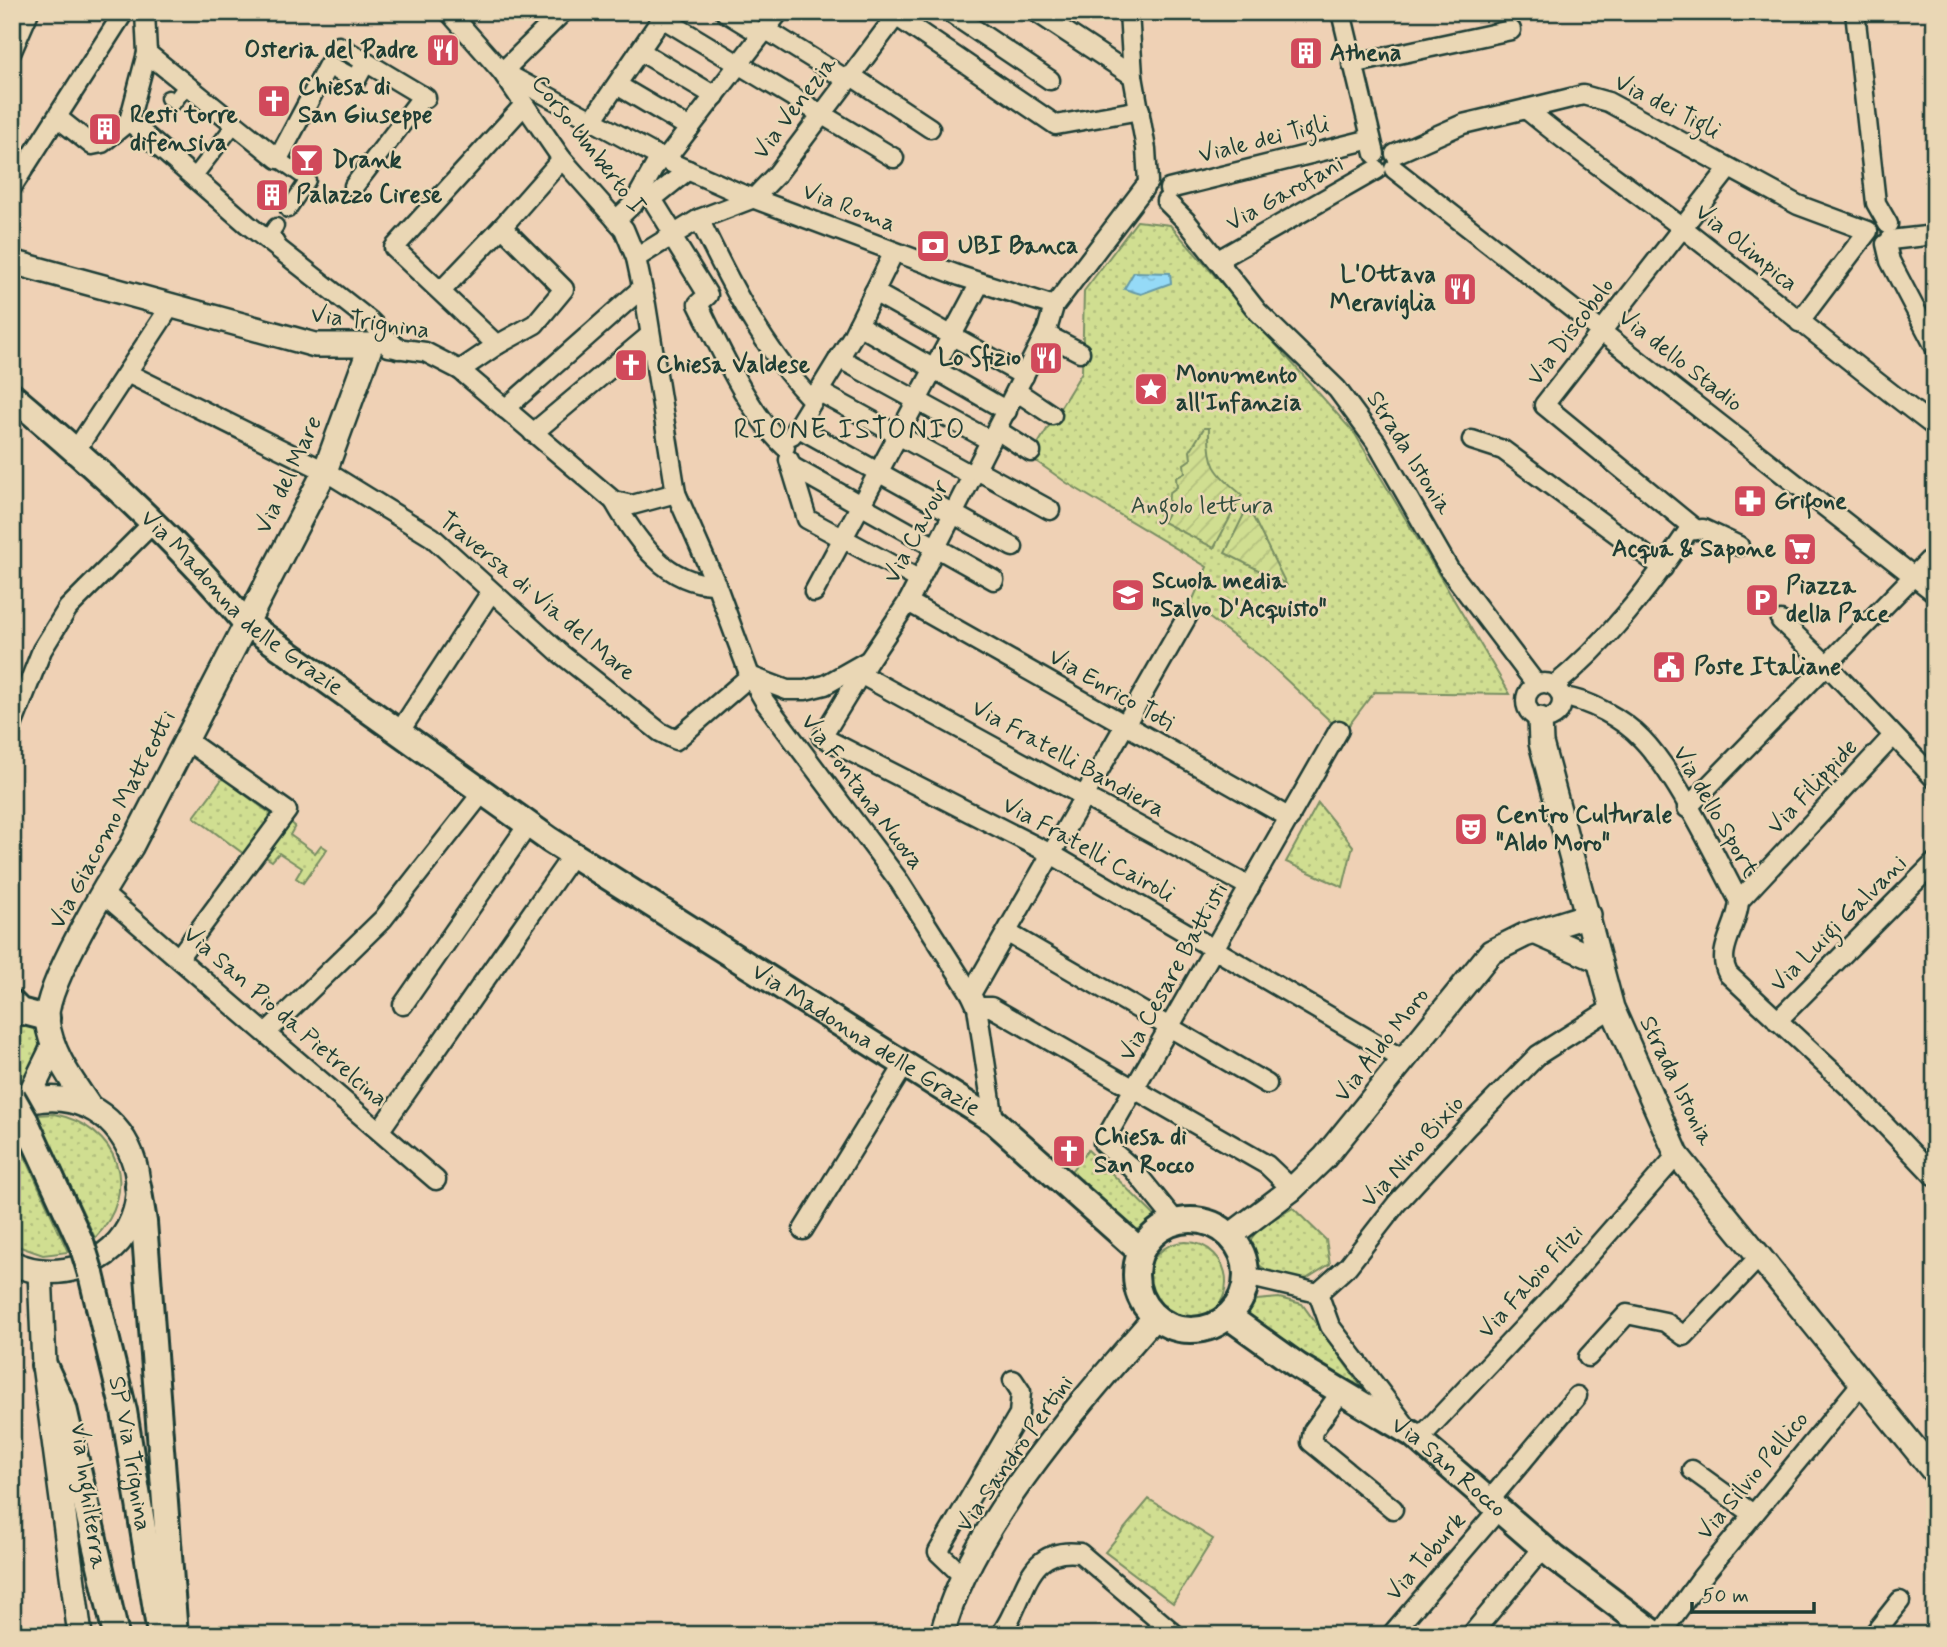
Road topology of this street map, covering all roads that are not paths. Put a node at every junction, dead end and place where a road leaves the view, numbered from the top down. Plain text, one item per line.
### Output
1 (29, 12) edge
2 (124, 12) edge
3 (145, 12) edge
4 (563, 12) edge
5 (725, 12) edge
6 (779, 12) edge
7 (950, 12) edge
8 (1036, 12) edge
9 (1129, 12) edge
10 (1341, 12) edge
11 (1855, 12) edge
12 (452, 13) edge
13 (895, 14) edge
14 (664, 15) edge
15 (1511, 30) dead end
16 (763, 32) junction
17 (339, 46) dead end
18 (12, 51) edge
19 (640, 51) junction
20 (147, 53) junction
21 (366, 62) junction
22 (739, 64) junction
23 (1352, 64) junction
24 (502, 72) junction
25 (1133, 76) junction
26 (849, 77) junction
27 (1050, 80) dead end
28 (617, 85) junction
29 (186, 86) junction
30 (715, 96) junction
31 (168, 98) dead end
32 (524, 105) junction
33 (1526, 109) junction
34 (1140, 110) junction
35 (821, 115) junction
36 (58, 118) junction
37 (593, 119) junction
38 (129, 121) junction
39 (234, 125) junction
40 (690, 128) junction
41 (930, 128) dead end
42 (1382, 157) junction
43 (662, 158) junction
44 (894, 158) dead end
45 (278, 159) junction
46 (562, 159) junction
47 (1729, 167) junction
48 (688, 170) junction
49 (194, 177) junction
50 (13, 184) edge
51 (1146, 185) junction
52 (354, 186) dead end
53 (1167, 195) junction
54 (646, 196) junction
55 (754, 198) junction
56 (288, 210) dead end
57 (699, 219) junction
58 (616, 220) junction
59 (276, 226) dead end
60 (502, 227) junction
61 (1682, 228) junction
62 (1935, 235) edge
63 (673, 236) junction
64 (1883, 238) junction
65 (282, 251) junction
66 (894, 252) junction
67 (636, 258) junction
68 (1217, 260) junction
69 (12, 262) edge
70 (980, 283) junction
71 (642, 288) junction
72 (442, 290) junction
73 (874, 292) junction
74 (1054, 306) junction
75 (170, 307) junction
76 (1798, 322) junction
77 (858, 325) junction
78 (1602, 330) junction
79 (1045, 334) junction
80 (650, 335) junction
81 (951, 336) junction
82 (371, 345) junction
83 (497, 345) junction
84 (1935, 347) edge
85 (398, 349) junction
86 (1080, 352) dead end
87 (839, 358) junction
88 (934, 369) junction
89 (460, 370) junction
90 (127, 373) junction
91 (1020, 384) junction
92 (12, 396) edge
93 (815, 396) junction
94 (917, 401) junction
95 (505, 409) junction
96 (1007, 411) junction
97 (1052, 415) dead end
98 (797, 427) junction
99 (1935, 427) edge
100 (533, 433) junction
101 (898, 435) junction
102 (994, 436) junction
103 (1472, 440) dead end
104 (786, 447) junction
105 (76, 450) junction
106 (1031, 452) dead end
107 (791, 466) junction
108 (325, 471) junction
109 (878, 471) junction
110 (975, 473) junction
111 (676, 493) junction
112 (614, 501) junction
113 (861, 505) junction
114 (1050, 510) dead end
115 (953, 514) junction
116 (153, 523) junction
117 (1695, 529) junction
118 (843, 538) junction
119 (1739, 546) dead end
120 (1013, 547) dead end
121 (935, 548) junction
122 (1935, 554) edge
123 (1663, 568) junction
124 (1914, 577) junction
125 (918, 579) junction
126 (995, 580) dead end
127 (716, 584) junction
128 (491, 592) junction
129 (814, 592) dead end
130 (1935, 593) edge
131 (908, 602) junction
132 (1188, 615) dead end
133 (1781, 621) dead end
134 (246, 623) junction
135 (1827, 665) junction
136 (865, 667) junction
137 (750, 676) junction
138 (1536, 684) junction
139 (1558, 691) junction
140 (1540, 719) junction
141 (12, 726) edge
142 (1125, 727) junction
143 (1339, 730) dead end
144 (398, 734) junction
145 (1894, 736) junction
146 (186, 740) junction
147 (1935, 779) edge
148 (482, 793) junction
149 (1085, 797) junction
150 (1687, 808) junction
151 (1290, 818) junction
152 (528, 825) junction
153 (573, 854) junction
154 (1053, 855) junction
155 (1935, 862) edge
156 (1250, 887) junction
157 (102, 892) junction
158 (1739, 901) junction
159 (1589, 915) junction
160 (1534, 932) junction
161 (1008, 933) junction
162 (1215, 950) junction
163 (179, 957) junction
164 (1598, 960) junction
165 (974, 1001) junction
166 (12, 1003) edge
167 (403, 1005) dead end
168 (1612, 1008) junction
169 (47, 1018) junction
170 (1777, 1021) junction
171 (1170, 1029) junction
172 (266, 1033) junction
173 (53, 1047) junction
174 (1404, 1060) junction
175 (905, 1064) junction
176 (1267, 1084) dead end
177 (1137, 1088) junction
178 (89, 1106) junction
179 (19, 1107) edge
180 (994, 1121) junction
181 (380, 1129) junction
182 (1677, 1154) junction
183 (1932, 1168) edge
184 (436, 1180) dead end
185 (138, 1186) junction
186 (1292, 1189) junction
187 (1176, 1222) junction
188 (803, 1230) dead end
189 (1230, 1236) junction
190 (1140, 1251) junction
191 (1759, 1257) junction
192 (12, 1263) edge
193 (40, 1271) junction
194 (1246, 1276) junction
195 (1318, 1293) junction
196 (1228, 1316) junction
197 (1154, 1318) junction
198 (1588, 1357) dead end
199 (44, 1365) junction
200 (1013, 1380) dead end
201 (1861, 1384) junction
202 (1342, 1392) junction
203 (1577, 1396) dead end
204 (1415, 1437) junction
205 (1692, 1470) dead end
206 (1935, 1473) edge
207 (1493, 1506) junction
208 (1392, 1509) dead end
209 (1753, 1514) junction
210 (1543, 1549) junction
211 (965, 1578) junction
212 (1900, 1601) dead end
213 (80, 1635) edge
214 (116, 1635) edge
215 (160, 1635) edge
216 (174, 1635) edge
217 (942, 1635) edge
218 (1000, 1635) edge
219 (1176, 1635) edge
220 (1391, 1635) edge
221 (1471, 1635) edge
222 (1658, 1635) edge
223 (1874, 1635) edge

1 - 18 street
2 - 36 street
3 - 20 street
4 - 24 street
5 - 16 street
6 - 16 street
7 - 27 street
8 - 25 street
9 - 25 street
10 - 23 street
11 - 64 street
12 - 24 street, Corso Umberto I
13 - 26 street, Via Venezia
13 - 34 street
14 - 19 street
14 - 22 street
15 - 23 street
16 - 22 street
16 - 26 street
17 - 21 street
19 - 28 street
19 - 30 street
20 - 29 street
20 - 38 street
21 - 45 street
21 - 52 street
22 - 30 street
22 - 35 street
23 - 42 street
24 - 32 street, Corso Umberto I
24 - 37 street, Via Roma
25 - 34 street
26 - 35 street, Via Venezia
26 - 41 street
28 - 37 street
28 - 40 street
29 - 31 street
29 - 39 street
30 - 40 street
32 - 46 street, Corso Umberto I
32 - 72 street
33 - 42 street, Via dei Tigli
33 - 47 street, Via dei Tigli
33 - 61 street, Via Olimpica
34 - 51 street
35 - 44 street
35 - 55 street, Via Venezia
36 - 38 street
36 - 50 street
37 - 43 street, Via Roma
38 - 49 street
39 - 45 street
39 - 49 street
40 - 43 street
42 - 53 street, Viale dei Tigli
42 - 68 street, Via Garofani
42 - 78 street, Via dello Stadio
43 - 48 street, Via Roma
43 - 54 street
45 - 56 street
46 - 58 street, Corso Umberto I
46 - 60 street
47 - 61 street, Via Discobolo
47 - 64 street, Via dei Tigli
48 - 54 street
48 - 55 street, Via Roma
49 - 65 street
51 - 53 street
51 - 74 street
53 - 68 street, Strada Istonia
54 - 58 street
54 - 63 street
55 - 57 street
55 - 66 street, Via Roma
57 - 63 street
57 - 93 street
58 - 67 street, Corso Umberto I
59 - 65 street
60 - 72 street
60 - 83 street
61 - 76 street, Via Olimpica
61 - 78 street, Via Discobolo
62 - 64 street
63 - 67 street
63 - 104 street
64 - 76 street
64 - 84 street
65 - 85 street
66 - 70 street, Via Roma
66 - 73 street
67 - 71 street, Corso Umberto I
68 - 138 street, Strada Istonia
69 - 75 street, Via Trignina
70 - 74 street, Via Roma
70 - 81 street
71 - 80 street, Corso Umberto I
71 - 95 street
72 - 83 street
73 - 77 street
73 - 81 street
74 - 79 street, Via Cavour
75 - 82 street, Via Trignina
75 - 90 street
76 - 99 street, Via Olimpica
77 - 87 street
77 - 88 street
78 - 117 street, Via Discobolo
78 - 124 street, Via dello Stadio
79 - 86 street
79 - 91 street, Via Cavour
80 - 100 street
80 - 111 street, Corso Umberto I
81 - 88 street
81 - 91 street
82 - 85 street, Via Trignina
82 - 108 street, Via del Mare
83 - 89 street
85 - 89 street, Via Trignina
87 - 93 street
87 - 94 street
88 - 94 street
88 - 96 street
89 - 95 street, Via Trignina
90 - 105 street
90 - 108 street, Traversa di Via del Mare
91 - 96 street, Via Cavour
91 - 97 street
92 - 105 main road, Via Madonna delle Grazie
93 - 98 street
93 - 101 street
94 - 101 street
94 - 102 street
95 - 100 street, Via Trignina
96 - 102 street, Via Cavour
98 - 104 street
98 - 109 street
100 - 112 street, Via Trignina
101 - 109 street
101 - 110 street
102 - 106 street
102 - 110 street, Via Cavour
103 - 123 street
104 - 107 street
105 - 116 main road, Via Madonna delle Grazie
107 - 113 street
107 - 118 street
108 - 128 street, Traversa di Via del Mare
108 - 134 street, Via del Mare
109 - 113 street
109 - 115 street
110 - 114 street
110 - 115 street, Via Cavour
111 - 112 street
111 - 127 street, Via Fontana Nuova
112 - 127 street
113 - 118 street
113 - 121 street
115 - 120 street
115 - 121 street, Via Cavour
116 - 134 main road, Via Madonna delle Grazie
116 - 141 street
117 - 119 street
117 - 123 street
118 - 125 street
118 - 129 street
121 - 125 street, Via Cavour
121 - 126 street
122 - 124 street
123 - 139 street
124 - 130 street, Via dello Stadio
124 - 135 street
125 - 131 street, Via Cavour
127 - 137 street, Via Fontana Nuova
128 - 137 street, Traversa di Via del Mare
128 - 144 street
131 - 136 street, Via Cavour
131 - 142 street, Via Enrico Toti
132 - 142 street
133 - 135 street
134 - 144 main road, Via Madonna delle Grazie
134 - 146 street, Via Giacomo Matteotti
135 - 145 street
135 - 150 street
136 - 137 street, Via Cavour
136 - 149 street, Via Fratelli Bandiera
136 - 154 street, Via Fratelli Cairoli
137 - 165 street, Via Fontana Nuova
138 - 139 street
138 - 140 street
139 - 140 street
139 - 150 street, Via dello Sport
140 - 159 street, Strada Istonia
142 - 149 street
142 - 151 street, Via Enrico Toti
143 - 151 street, Via Cesare Battisti
144 - 148 main road, Via Madonna delle Grazie
145 - 147 street
145 - 158 street, Via Filippide
146 - 157 street, Via Giacomo Matteotti
146 - 163 street
148 - 152 main road, Via Madonna delle Grazie
148 - 172 street
149 - 154 street
149 - 156 street, Via Fratelli Bandiera
150 - 158 street, Via dello Sport
151 - 156 street, Via Cesare Battisti
152 - 153 main road, Via Madonna delle Grazie
152 - 167 street
153 - 175 main road, Via Madonna delle Grazie
153 - 181 street
154 - 161 street
154 - 162 street, Via Fratelli Cairoli
155 - 170 street, Via Luigi Galvani
156 - 162 street, Via Cesare Battisti
157 - 163 street, Via San Pio da Pietrelcina
157 - 169 street, Via Giacomo Matteotti
158 - 170 street, Via dello Sport
159 - 160 street, Via Aldo Moro
159 - 164 street, Strada Istonia
160 - 164 street
160 - 174 street, Via Aldo Moro
161 - 165 street
161 - 171 street
162 - 171 street, Via Cesare Battisti
162 - 174 street, Via Fratelli Cairoli
163 - 172 street, Via San Pio da Pietrelcina
164 - 168 street, Strada Istonia
165 - 177 street
165 - 180 street, Via Fontana Nuova
166 - 169 main road
168 - 182 street, Strada Istonia
168 - 195 street, Via Nino Bixio
169 - 173 street, Via Giacomo Matteotti
170 - 183 street
171 - 176 street
171 - 177 street, Via Cesare Battisti
172 - 181 street, Via San Pio da Pietrelcina
173 - 178 street, Via Giacomo Matteotti
173 - 179 street
174 - 186 street, Via Aldo Moro
175 - 180 main road, Via Madonna delle Grazie
175 - 188 street
177 - 186 street
177 - 187 street, Via Cesare Battisti
178 - 179 street
178 - 185 street
179 - 215 main road, SP Via Trignina, bridge
180 - 190 main road, Via Madonna delle Grazie
181 - 184 street, Via San Pio da Pietrelcina
182 - 191 street, Strada Istonia
182 - 204 street, Via Fabio Filzi
185 - 193 street
185 - 216 main road
186 - 189 street, Via Aldo Moro
187 - 189 main road
187 - 190 main road
189 - 194 main road
190 - 197 main road
191 - 198 street
191 - 201 street, Strada Istonia
192 - 193 street
193 - 199 street, Via Inghilterra
194 - 195 street
194 - 196 main road
195 - 204 street
196 - 197 main road
196 - 202 main road, Via San Rocco
197 - 211 street, Via Sandro Pertini
199 - 213 street, Via Inghilterra
199 - 214 main road
200 - 211 street
201 - 206 street, Strada Istonia
201 - 209 street, Via Silvio Pellico
202 - 204 main road, Via San Rocco
202 - 208 street
203 - 207 street, Via Toburk
204 - 207 main road, Via San Rocco
205 - 209 street
207 - 210 main road, Via San Rocco
207 - 220 street, Via Toburk
209 - 222 street, Via Silvio Pellico
210 - 221 street
210 - 222 main road, Via San Rocco
211 - 217 street, Via Sandro Pertini
212 - 223 street
218 - 219 street

